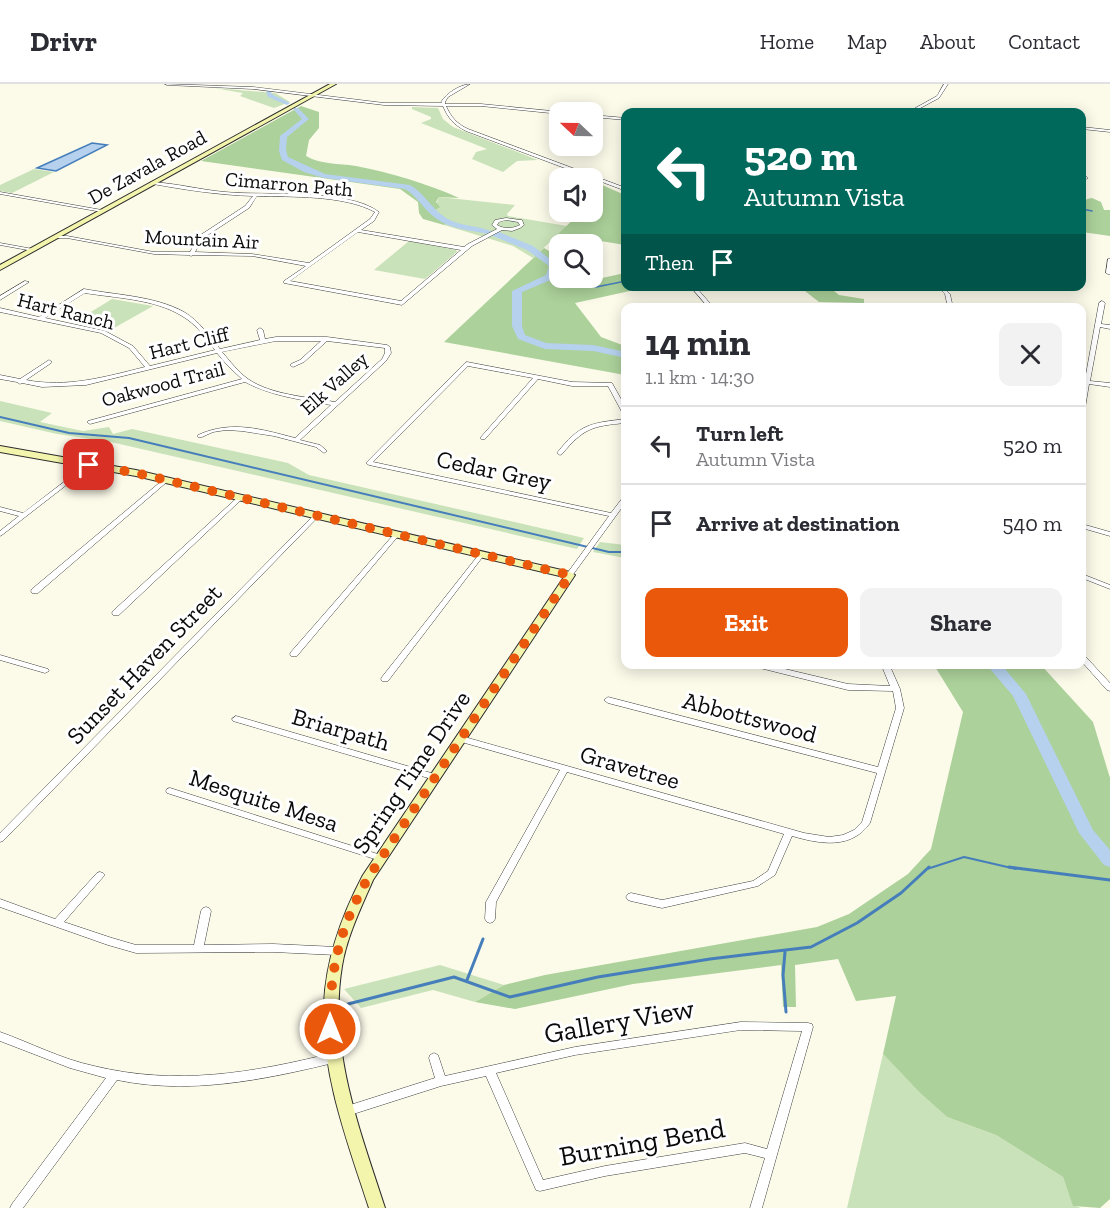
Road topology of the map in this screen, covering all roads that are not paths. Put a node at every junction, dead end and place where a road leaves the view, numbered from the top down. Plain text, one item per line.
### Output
1 (167, 84) edge
2 (327, 84) edge
3 (334, 84) edge
4 (468, 84) edge
5 (946, 84) edge
6 (310, 95) junction
7 (445, 105) junction
8 (918, 108) edge
9 (549, 112) edge
10 (603, 117) edge
11 (621, 119) edge
12 (1086, 129) edge
13 (1110, 131) edge
14 (153, 183) junction
15 (621, 188) edge
16 (0, 194) edge
17 (256, 195) junction
18 (102, 211) junction
19 (500, 229) junction
20 (357, 231) junction
21 (56, 237) junction
22 (0, 244) edge
23 (465, 249) junction
24 (33, 250) junction
25 (190, 255) junction
26 (1110, 260) edge
27 (310, 265) junction
28 (0, 268) edge
29 (1108, 273) dead end
30 (27, 282) dead end
31 (697, 291) edge
32 (0, 298) edge
33 (707, 303) edge
34 (1102, 303) dead end
35 (0, 310) edge
36 (41, 318) junction
37 (1098, 325) junction
38 (1110, 327) edge
39 (260, 330) dead end
40 (327, 339) junction
41 (263, 340) junction
42 (387, 347) joint
43 (219, 350) junction
44 (49, 362) dead end
45 (293, 365) dead end
46 (149, 368) junction
47 (0, 377) edge
48 (537, 377) junction
49 (246, 380) junction
50 (20, 382) junction
51 (1087, 382) junction
52 (1110, 385) edge
53 (1086, 387) edge
54 (337, 404) junction
55 (621, 405) edge
56 (90, 422) dead end
57 (621, 422) edge
58 (200, 436) dead end
59 (483, 438) dead end
60 (295, 441) junction
61 (0, 448) edge
62 (324, 451) dead end
63 (561, 453) dead end
64 (89, 465) junction
65 (166, 480) junction
66 (241, 497) junction
67 (621, 503) edge
68 (0, 509) edge
69 (24, 515) junction
70 (317, 515) junction
71 (611, 515) junction
72 (1086, 527) edge
73 (0, 534) edge
74 (397, 534) junction
75 (1110, 534) edge
76 (482, 554) junction
77 (570, 575) junction
78 (1086, 578) edge
79 (1110, 587) edge
80 (35, 591) dead end
81 (116, 613) dead end
82 (294, 654) dead end
83 (0, 657) edge
84 (1086, 662) edge
85 (774, 669) edge
86 (887, 669) edge
87 (45, 671) dead end
88 (385, 679) dead end
89 (1110, 688) edge
90 (896, 689) junction
91 (608, 700) dead end
92 (236, 719) dead end
93 (460, 739) junction
94 (566, 769) junction
95 (882, 771) junction
96 (435, 777) junction
97 (170, 791) dead end
98 (789, 832) junction
99 (0, 839) edge
100 (381, 858) junction
101 (100, 875) dead end
102 (631, 897) dead end
103 (0, 903) edge
104 (206, 911) dead end
105 (490, 919) dead end
106 (57, 923) junction
107 (198, 949) junction
108 (337, 951) junction
109 (0, 1036) edge
110 (434, 1058) dead end
111 (333, 1059) junction
112 (489, 1071) junction
113 (115, 1075) junction
114 (441, 1081) junction
115 (347, 1112) junction
116 (771, 1155) junction
117 (16, 1208) edge
118 (377, 1208) edge
119 (756, 1208) edge

1 - 6 street
2 - 6 street, De Zavala Road
3 - 6 street, De Zavala Road
4 - 7 street
5 - 8 street
6 - 7 street
6 - 14 street, De Zavala Road
7 - 9 street
7 - 15 street
10 - 11 street
12 - 13 street
14 - 17 street, Cimarron Path
14 - 18 street, De Zavala Road
16 - 18 street
17 - 20 street, Cimarron Path
17 - 25 street
18 - 21 street, De Zavala Road
19 - 19 street
19 - 23 street
20 - 23 street
20 - 27 street, Cimarron Path
21 - 24 street, De Zavala Road
21 - 25 street, Mountain Air
22 - 24 street
23 - 27 street, Cimarron Path
24 - 28 street, De Zavala Road
25 - 27 street, Mountain Air
26 - 29 street
30 - 32 street
31 - 33 street
34 - 37 street
35 - 36 street, Hart Ranch
36 - 43 street
36 - 46 street, Hart Ranch
37 - 38 street
37 - 51 street
39 - 41 street
40 - 41 street, Hart Cliff
40 - 42 street, Hart Cliff
40 - 45 street
41 - 43 street, Hart Cliff
42 - 54 street, Elk Valley
43 - 46 street, Hart Cliff
43 - 49 street
44 - 50 street
46 - 50 street, Hart Cliff
47 - 50 street, Hart Cliff
48 - 55 street
48 - 59 street
48 - 71 street, Cedar Grey
49 - 54 street
49 - 56 street, Oakwood Trail
51 - 52 street
51 - 53 street
54 - 60 street, Elk Valley
57 - 63 street
58 - 60 street
60 - 62 street
61 - 64 street
64 - 65 street
64 - 69 street
65 - 66 street
65 - 80 street
66 - 70 street
66 - 81 street
67 - 71 street, Spring Time Drive
68 - 69 street
69 - 73 street
70 - 74 street
70 - 99 street, Sunset Haven Street
71 - 77 street, Spring Time Drive
72 - 75 street
74 - 76 street
74 - 82 street
76 - 77 street
76 - 88 street
77 - 93 street, Spring Time Drive
78 - 79 street
83 - 87 street
84 - 89 street
85 - 90 street
86 - 90 street
90 - 95 street, Gravetree
91 - 95 street, Abbottswood
92 - 96 street, Briarpath
93 - 94 street, Gravetree
93 - 96 street, Spring Time Drive
94 - 98 street, Gravetree
94 - 105 street
95 - 98 street, Gravetree
96 - 100 street, Spring Time Drive
97 - 100 street, Mesquite Mesa
98 - 102 street
100 - 108 street, Spring Time Drive
101 - 106 street
103 - 106 street
104 - 107 street
106 - 107 street
107 - 108 street
108 - 111 street, Spring Time Drive
109 - 113 street
110 - 114 street
111 - 113 street
111 - 115 street, Spring Time Drive
112 - 114 street, Gallery View
112 - 116 street, Burning Bend
112 - 116 street, Gallery View
113 - 117 street
114 - 115 street, Gallery View
115 - 118 street, Spring Time Drive
116 - 119 street

